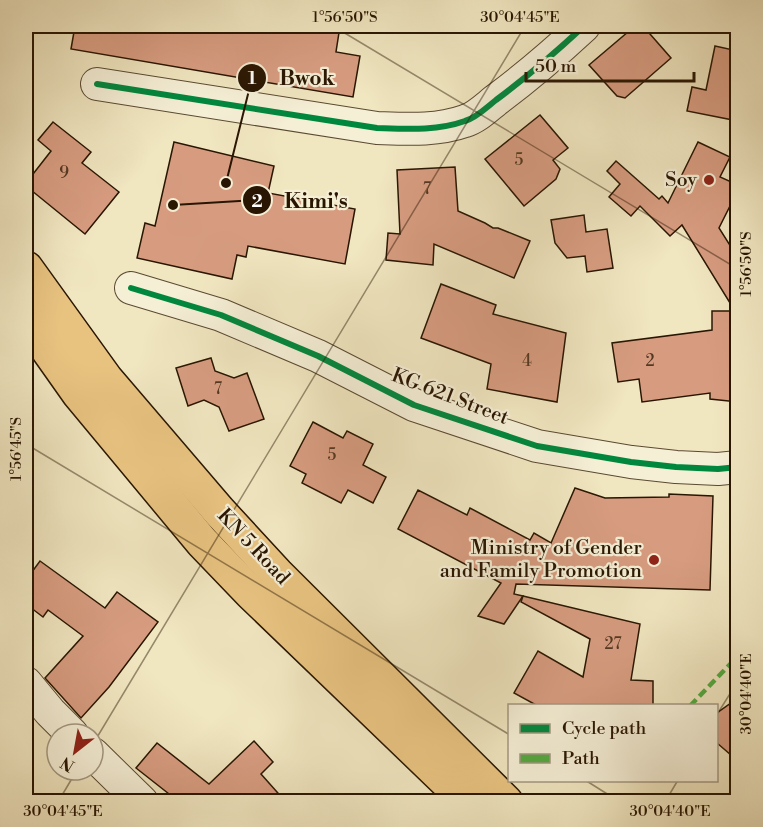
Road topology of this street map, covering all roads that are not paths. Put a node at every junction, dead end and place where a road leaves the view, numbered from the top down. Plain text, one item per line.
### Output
1 (584, 26) edge
2 (97, 84) dead end
3 (26, 268) edge
4 (131, 288) dead end
5 (26, 319) edge
6 (738, 466) edge
7 (26, 683) edge
8 (60, 722) edge
9 (105, 766) edge
10 (142, 801) edge
11 (468, 801) edge
12 (506, 801) edge

1 - 2 street
3 - 12 main road, KN 5 Road
4 - 6 street, KG 621 Street
5 - 11 main road, KN 5 Road
7 - 8 street
9 - 10 street

